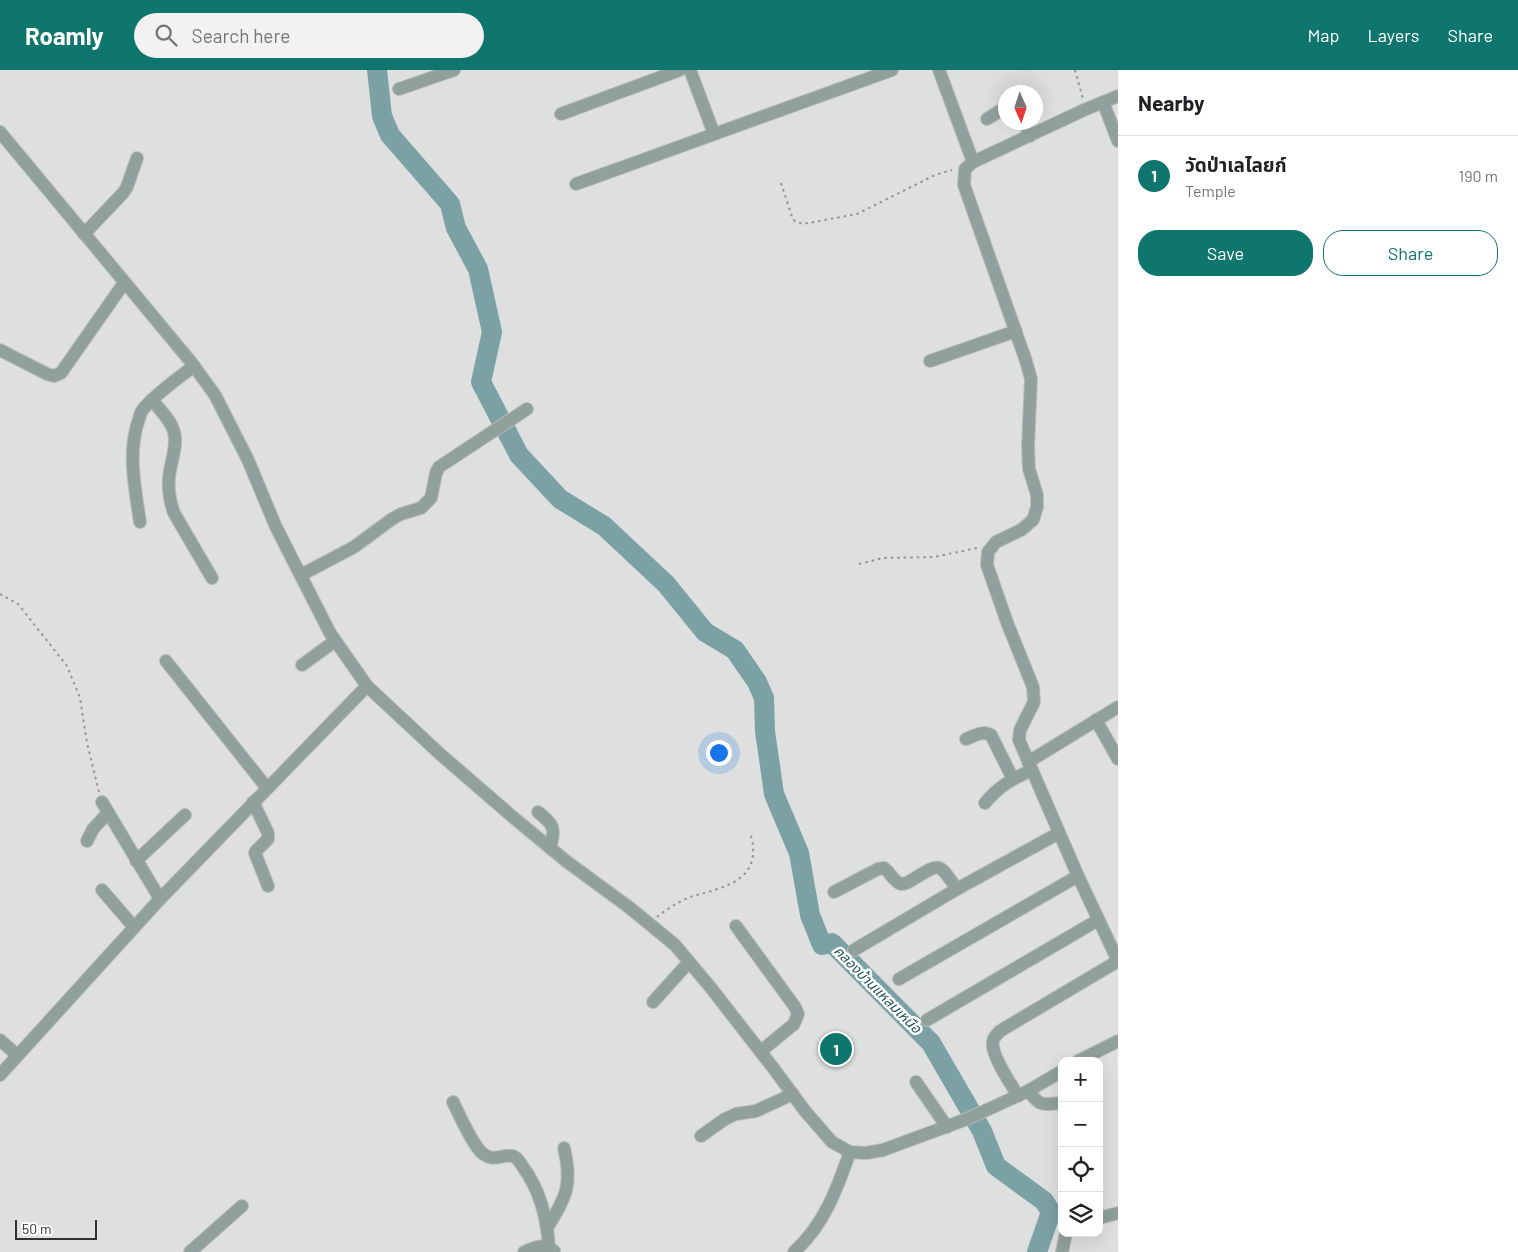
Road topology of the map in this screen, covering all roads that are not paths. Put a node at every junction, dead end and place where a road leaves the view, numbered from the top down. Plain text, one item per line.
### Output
1 (454, 70) edge
2 (680, 70) edge
3 (690, 70) edge
4 (892, 70) edge
5 (939, 70) edge
6 (399, 89) dead end
7 (1118, 96) edge
8 (1102, 102) junction
9 (998, 112) edge
10 (561, 114) dead end
11 (987, 119) dead end
12 (1027, 130) edge
13 (714, 134) junction
14 (1030, 136) junction
15 (2, 138) edge
16 (1118, 141) edge
17 (136, 158) dead end
18 (969, 166) junction
19 (576, 184) dead end
20 (84, 234) junction
21 (124, 283) junction
22 (1016, 331) junction
23 (0, 350) edge
24 (930, 361) dead end
25 (194, 366) junction
26 (152, 400) junction
27 (527, 409) dead end
28 (140, 522) dead end
29 (300, 575) junction
30 (212, 578) dead end
31 (335, 641) junction
32 (166, 661) dead end
33 (302, 665) dead end
34 (367, 686) junction
35 (1118, 707) edge
36 (1096, 720) junction
37 (966, 739) dead end
38 (1118, 759) edge
39 (1030, 766) junction
40 (1013, 779) junction
41 (267, 788) junction
42 (253, 802) junction
43 (985, 803) dead end
44 (538, 812) dead end
45 (185, 815) dead end
46 (1059, 834) junction
47 (87, 841) dead end
48 (550, 848) junction
49 (136, 861) junction
50 (1078, 876) junction
51 (268, 886) dead end
52 (956, 889) junction
53 (102, 890) dead end
54 (834, 892) dead end
55 (160, 899) junction
56 (1098, 920) junction
57 (736, 926) dead end
58 (134, 927) junction
59 (854, 950) dead end
60 (1118, 961) edge
61 (690, 962) junction
62 (899, 980) dead end
63 (652, 1002) dead end
64 (928, 1020) dead end
65 (0, 1040) edge
66 (1118, 1041) edge
67 (761, 1051) junction
68 (17, 1055) junction
69 (1086, 1057) edge
70 (1058, 1073) edge
71 (0, 1075) edge
72 (916, 1082) dead end
73 (793, 1094) junction
74 (1023, 1094) junction
75 (453, 1102) dead end
76 (1058, 1103) edge
77 (946, 1127) junction
78 (700, 1136) dead end
79 (564, 1148) dead end
80 (850, 1152) junction
81 (242, 1206) dead end
82 (1118, 1213) edge
83 (1103, 1217) edge
84 (548, 1228) junction
85 (1065, 1237) edge
86 (552, 1249) edge
87 (190, 1252) edge
88 (524, 1252) edge
89 (794, 1252) edge
90 (1062, 1252) edge

1 - 6 street
2 - 10 street
3 - 13 street
4 - 13 street
5 - 18 street
7 - 8 street
8 - 14 street
8 - 16 street
9 - 11 street
12 - 14 street
13 - 19 street
14 - 18 street
15 - 20 street
17 - 20 street
18 - 22 street
20 - 21 street
21 - 23 street
21 - 25 street
22 - 24 street
22 - 39 street
25 - 26 street
25 - 29 street
26 - 28 street
26 - 30 street
27 - 29 street
29 - 31 street
31 - 33 street
31 - 34 street
32 - 41 street
34 - 41 street
34 - 48 street
35 - 36 street
36 - 38 street
36 - 39 street
37 - 40 street
39 - 40 street
39 - 46 street
40 - 43 street
41 - 42 street
42 - 51 street
42 - 55 street
44 - 48 street
45 - 49 street
46 - 50 street
46 - 52 street
47 - 49 street
48 - 61 street
49 - 55 street
50 - 56 street
50 - 62 street
52 - 54 street
52 - 59 street
53 - 58 street
55 - 58 street
56 - 60 street
56 - 64 street
57 - 67 street
58 - 68 street
60 - 74 street
61 - 63 street
61 - 67 street
65 - 68 street
66 - 69 street
67 - 73 street
68 - 71 street
70 - 74 street
72 - 77 street
73 - 78 street
73 - 80 street
74 - 76 street
74 - 77 street
75 - 84 street
77 - 80 street
79 - 84 street
80 - 89 street
81 - 87 street
82 - 83 street
84 - 86 street
85 - 90 street
86 - 88 street

